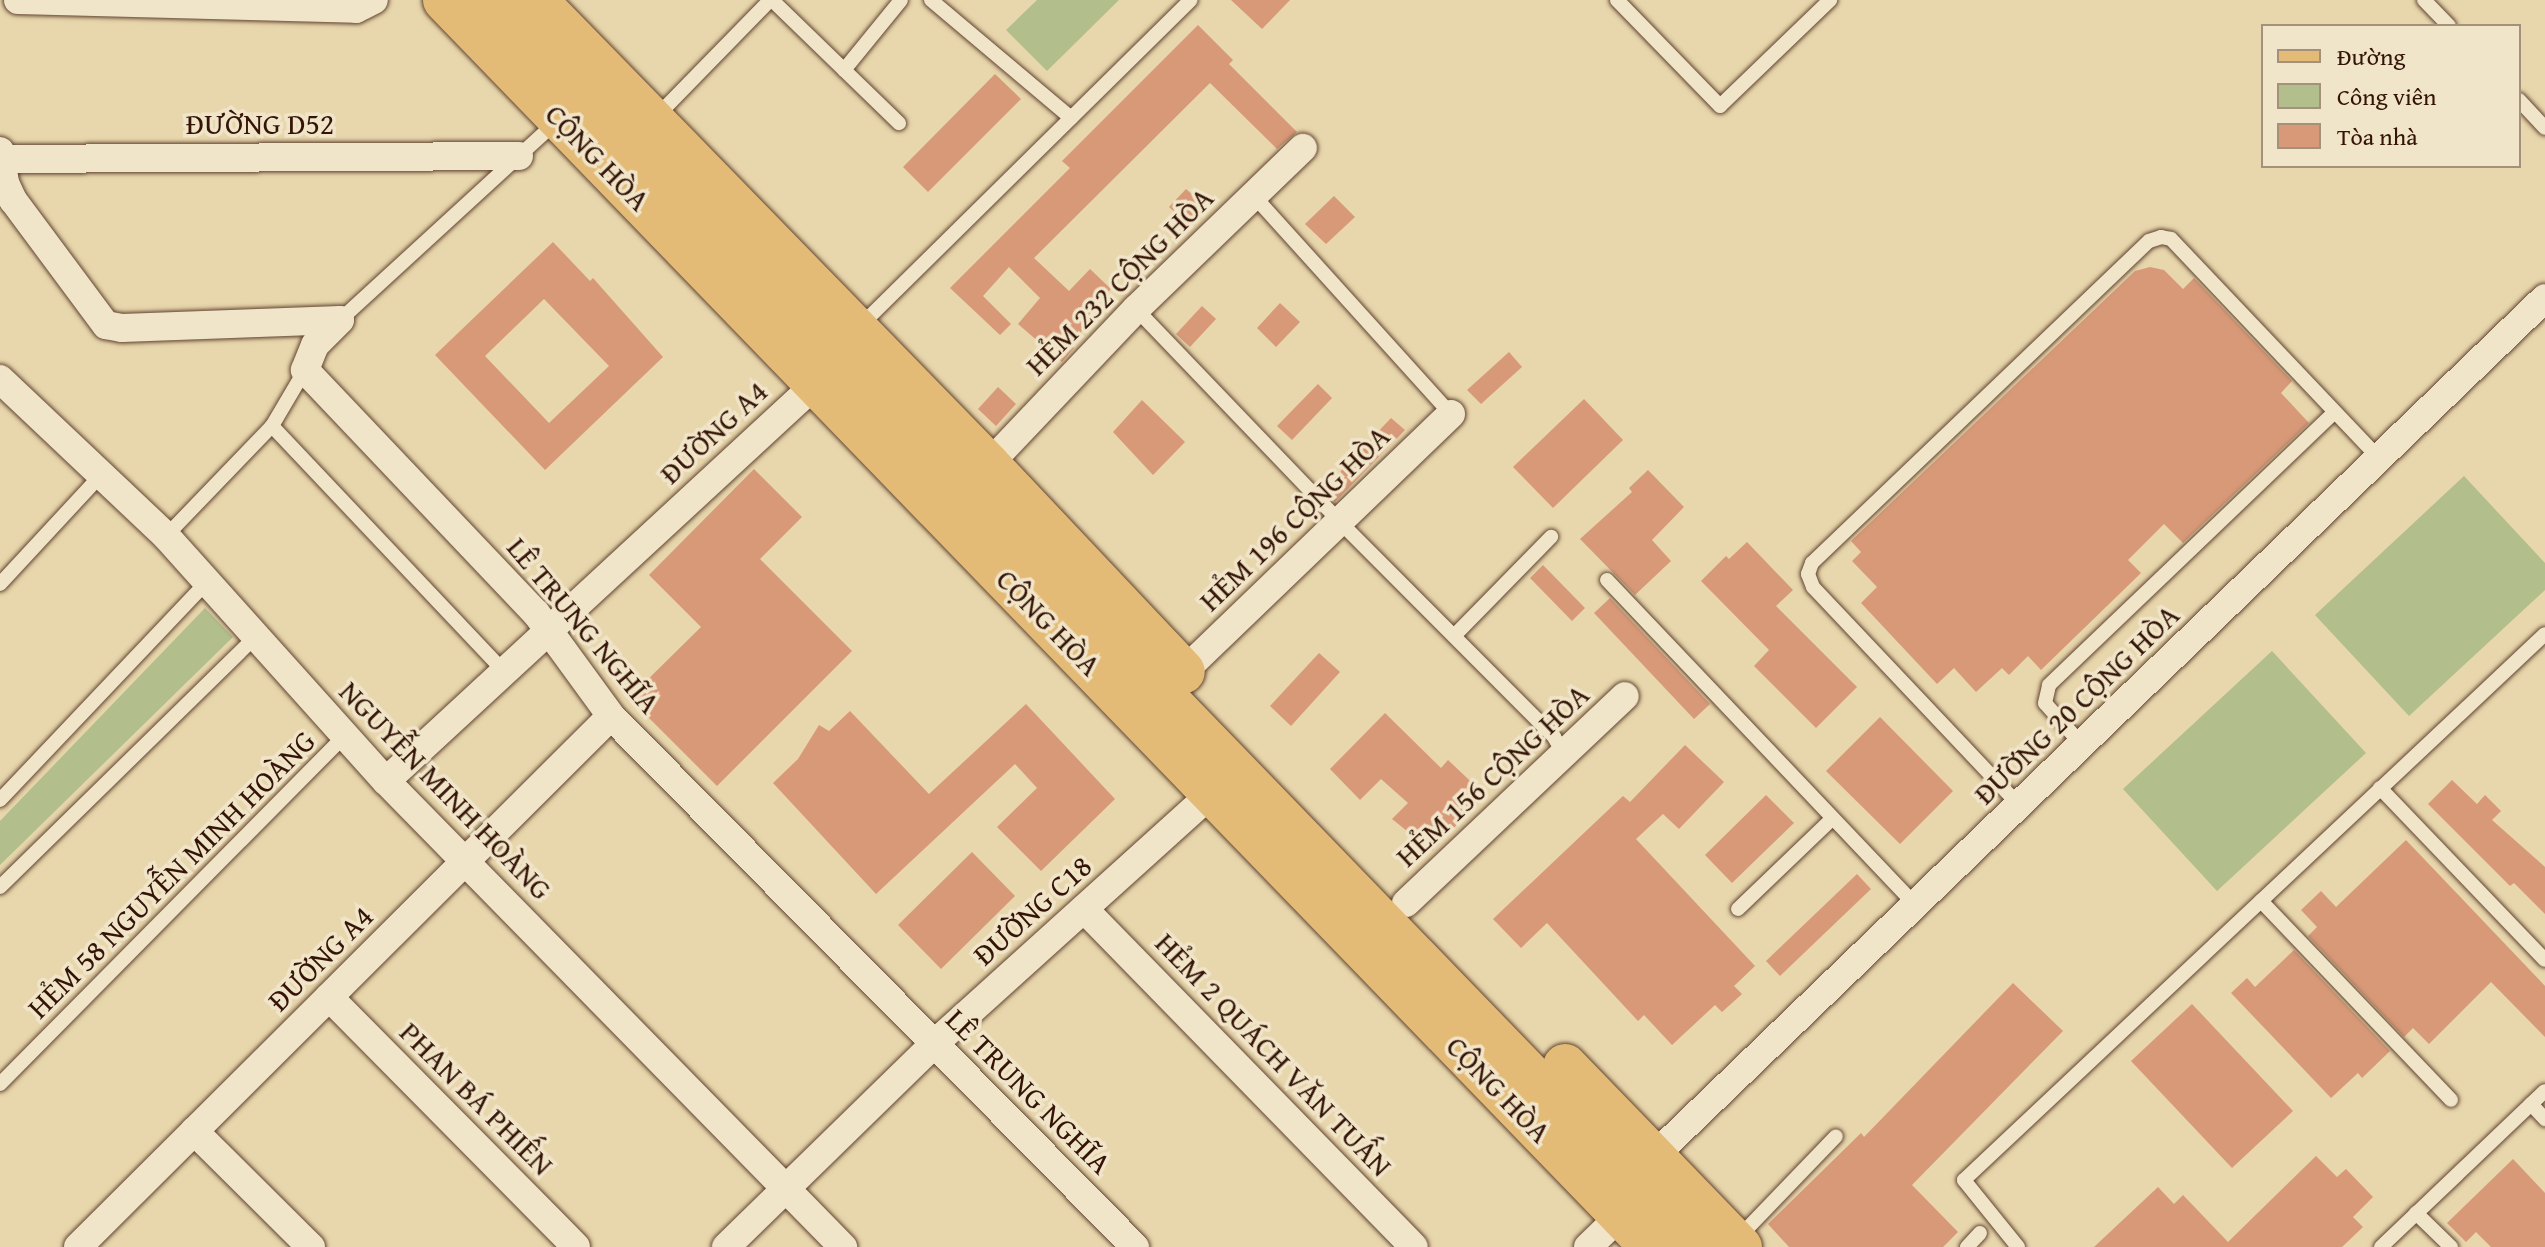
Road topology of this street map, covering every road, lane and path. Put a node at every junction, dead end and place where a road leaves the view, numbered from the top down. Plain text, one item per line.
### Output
1 (18, 0) edge
2 (374, 0) edge
3 (445, 0) edge
4 (490, 0) edge
5 (535, 0) edge
6 (771, 0) edge
7 (901, 0) edge
8 (931, 0) edge
9 (1191, 0) edge
10 (1617, 0) edge
11 (1830, 0) edge
12 (2424, 0) edge
13 (2447, 24) edge
14 (844, 70) junction
15 (2521, 102) edge
16 (560, 118) junction
17 (1071, 118) junction
18 (652, 120) junction
19 (899, 123) dead end
20 (2545, 128) edge
21 (1303, 148) dead end
22 (1, 155) edge
23 (519, 156) junction
24 (1253, 195) junction
25 (2545, 298) edge
26 (1136, 309) junction
27 (340, 320) junction
28 (836, 355) junction
29 (305, 370) junction
30 (0, 379) edge
31 (2335, 412) junction
32 (1451, 414) joint
33 (272, 426) junction
34 (2379, 458) junction
35 (988, 465) junction
36 (101, 475) junction
37 (1339, 521) junction
38 (166, 536) junction
39 (1551, 537) dead end
40 (1607, 580) dead end
41 (207, 582) junction
42 (0, 584) edge
43 (548, 629) junction
44 (2545, 634) edge
45 (256, 636) junction
46 (1454, 636) junction
47 (504, 671) junction
48 (1183, 672) junction
49 (1625, 696) dead end
50 (611, 716) junction
51 (345, 735) junction
52 (2083, 746) junction
53 (1564, 754) junction
54 (386, 781) junction
55 (2380, 788) junction
56 (1213, 792) junction
57 (0, 800) edge
58 (2020, 806) junction
59 (1832, 819) junction
60 (465, 862) junction
61 (0, 887) edge
62 (2261, 901) junction
63 (1406, 903) junction
64 (1916, 906) junction
65 (1084, 909) junction
66 (1738, 909) dead end
67 (2545, 960) edge
68 (329, 997) junction
69 (934, 1044) junction
70 (0, 1084) edge
71 (2545, 1091) edge
72 (2451, 1100) dead end
73 (2531, 1104) junction
74 (2545, 1119) edge
75 (194, 1131) junction
76 (1836, 1136) dead end
77 (1653, 1157) junction
78 (785, 1189) junction
79 (2416, 1213) junction
80 (1621, 1215) junction
81 (1980, 1233) dead end
82 (1724, 1245) edge
83 (78, 1247) edge
84 (311, 1247) edge
85 (576, 1247) edge
86 (726, 1247) edge
87 (843, 1247) edge
88 (1135, 1247) edge
89 (1414, 1247) edge
90 (1588, 1247) edge
91 (1652, 1247) edge
92 (1967, 1247) edge
93 (2018, 1247) edge
94 (2381, 1247) edge
95 (2451, 1247) edge

1 - 2 street
3 - 16 main road, CỘNG HÒA
4 - 28 main road
5 - 18 main road, CỘNG HÒA
6 - 14 lane
6 - 18 lane
7 - 14 lane
8 - 17 lane
9 - 17 lane
10 - 11 lane
12 - 13 lane
14 - 19 lane
15 - 20 lane
16 - 23 lane
16 - 28 main road, CỘNG HÒA
17 - 28 lane
18 - 28 main road, CỘNG HÒA
21 - 24 street, HẺM 232 CỘNG HÒA
22 - 23 street, ĐƯỜNG D52
22 - 27 street
23 - 27 lane
24 - 26 street, HẺM 232 CỘNG HÒA
24 - 32 lane
25 - 34 street, ĐƯỜNG 20 CỘNG HÒA
26 - 35 street, HẺM 232 CỘNG HÒA
26 - 37 lane
27 - 29 street
28 - 35 main road, CỘNG HÒA
28 - 43 street, ĐƯỜNG A4
28 - 56 main road, CỘNG HÒA
28 - 82 main road, CỘNG HÒA
29 - 33 lane
29 - 43 street, LÊ TRUNG NGHĨA
30 - 36 street, NGUYỄN MINH HOÀNG
31 - 34 lane
31 - 52 lane
31 - 58 lane
32 - 37 street, HẺM 196 CỘNG HÒA
33 - 38 lane
33 - 47 lane
34 - 52 street, ĐƯỜNG 20 CỘNG HÒA
35 - 48 main road, CỘNG HÒA
36 - 38 street, NGUYỄN MINH HOÀNG
36 - 42 lane
37 - 46 lane
37 - 48 street, HẺM 196 CỘNG HÒA
38 - 41 street, NGUYỄN MINH HOÀNG
39 - 46 lane
40 - 59 lane
41 - 45 street, NGUYỄN MINH HOÀNG
41 - 57 lane
43 - 47 street, ĐƯỜNG A4
43 - 50 street, LÊ TRUNG NGHĨA
44 - 55 lane
45 - 51 street, NGUYỄN MINH HOÀNG
45 - 61 lane
46 - 53 lane
47 - 54 street, ĐƯỜNG A4
48 - 63 main road, CỘNG HÒA
49 - 53 street, HẺM 156 CỘNG HÒA
50 - 60 street, ĐƯỜNG A4
50 - 69 street, LÊ TRUNG NGHĨA
51 - 54 street, NGUYỄN MINH HOÀNG
51 - 70 lane, HẺM 58 NGUYỄN MINH HOÀNG
52 - 58 street, ĐƯỜNG 20 CỘNG HÒA
53 - 63 street, HẺM 156 CỘNG HÒA
54 - 60 street, NGUYỄN MINH HOÀNG
55 - 62 lane
55 - 67 lane
56 - 65 street, ĐƯỜNG C18
56 - 80 main road, CỘNG HÒA
58 - 64 street, ĐƯỜNG 20 CỘNG HÒA
59 - 64 lane
59 - 66 lane
60 - 68 street, ĐƯỜNG A4
60 - 78 street, NGUYỄN MINH HOÀNG
62 - 72 lane
62 - 93 lane
63 - 77 main road, CỘNG HÒA
64 - 77 street, ĐƯỜNG 20 CỘNG HÒA
65 - 69 street, ĐƯỜNG C18
65 - 89 street, HẺM 2 QUÁCH VĂN TUẤN
68 - 75 street, ĐƯỜNG A4
68 - 85 street, PHAN BÁ PHIẾN
69 - 78 street, ĐƯỜNG C18
69 - 88 street, LÊ TRUNG NGHĨA
71 - 73 lane
73 - 74 lane
73 - 79 lane
75 - 83 street, ĐƯỜNG A4
75 - 84 street
76 - 82 lane
77 - 82 main road, CỘNG HÒA
78 - 86 street, ĐƯỜNG C18
78 - 87 street, NGUYỄN MINH HOÀNG
79 - 94 lane
79 - 95 lane
80 - 90 street
80 - 91 main road, CỘNG HÒA
81 - 92 lane

